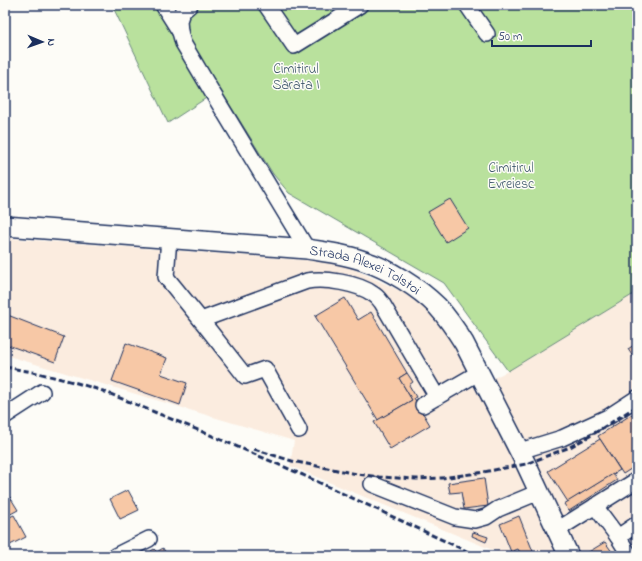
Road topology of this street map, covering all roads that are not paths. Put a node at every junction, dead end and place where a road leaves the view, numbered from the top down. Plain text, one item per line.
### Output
1 (164, 5) edge
2 (190, 5) edge
3 (266, 5) edge
4 (360, 5) edge
5 (468, 5) edge
6 (180, 32) junction
7 (487, 34) dead end
8 (5, 226) edge
9 (169, 238) junction
10 (307, 249) junction
11 (201, 320) junction
12 (480, 372) junction
13 (42, 392) dead end
14 (437, 397) junction
15 (637, 398) edge
16 (423, 405) dead end
17 (5, 416) edge
18 (299, 430) dead end
19 (520, 451) junction
20 (637, 480) edge
21 (372, 484) dead end
22 (539, 492) junction
23 (596, 506) junction
24 (637, 524) edge
25 (557, 530) junction
26 (618, 537) junction
27 (149, 539) dead end
28 (115, 556) edge
29 (569, 556) edge
30 (630, 556) edge

1 - 6 street
2 - 6 street
3 - 4 street
5 - 7 street
6 - 10 street
8 - 9 main road, Strada Alexei Tolstoi
9 - 10 main road, Strada Alexei Tolstoi
9 - 11 street
10 - 12 main road, Strada Alexei Tolstoi
11 - 14 street
11 - 18 street
12 - 14 street
12 - 19 main road, Strada Alexei Tolstoi
13 - 17 street
14 - 16 street
15 - 19 street
19 - 22 main road, Strada Alexei Tolstoi
20 - 23 street
21 - 22 street
22 - 25 main road, Strada Alexei Tolstoi
23 - 25 street
23 - 26 street
24 - 26 street
25 - 29 main road, Strada Alexei Tolstoi
26 - 30 street
27 - 28 street

